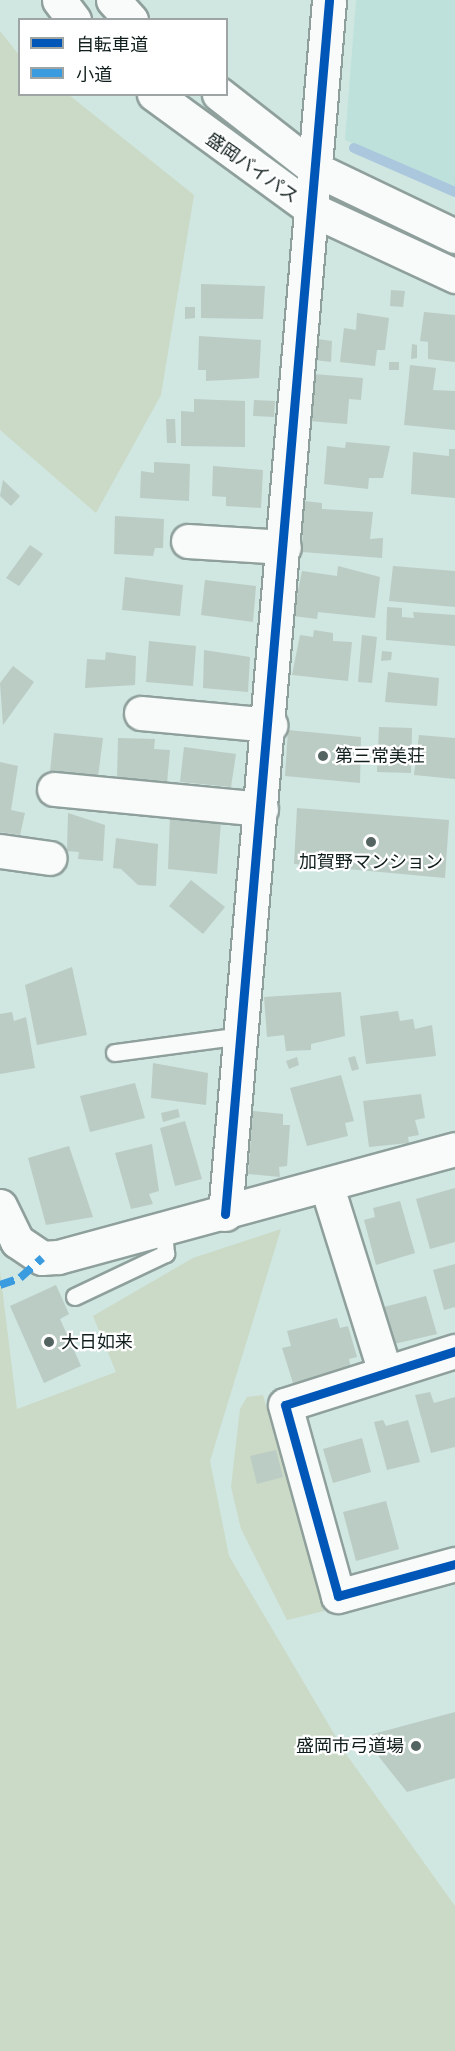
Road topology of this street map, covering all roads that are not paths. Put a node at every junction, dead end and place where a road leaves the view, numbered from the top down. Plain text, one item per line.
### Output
1 (59, 0) edge
2 (113, 0) edge
3 (329, 0) edge
4 (72, 18) edge
5 (129, 18) edge
6 (157, 96) edge
7 (222, 96) edge
8 (315, 170) junction
9 (313, 210) junction
10 (455, 236) edge
11 (455, 276) edge
12 (188, 541) dead end
13 (284, 548) junction
14 (141, 713) dead end
15 (270, 725) junction
16 (54, 789) dead end
17 (261, 809) junction
18 (0, 851) edge
19 (50, 858) dead end
20 (242, 1036) junction
21 (115, 1053) dead end
22 (455, 1149) edge
23 (327, 1187) junction
24 (0, 1206) edge
25 (225, 1214) junction
26 (164, 1229) junction
27 (75, 1298) dead end
28 (455, 1351) edge
29 (385, 1372) junction
30 (455, 1564) edge

1 - 4 main road
2 - 5 main road
3 - 8 main road
6 - 9 main road, 盛岡バイパス
7 - 8 main road, 盛岡バイパス
8 - 9 main road
8 - 10 main road, 盛岡バイパス
9 - 11 main road, 盛岡バイパス
9 - 13 main road
12 - 13 main road
13 - 15 main road
14 - 15 main road
15 - 17 main road
16 - 17 main road
17 - 20 main road
18 - 19 main road
20 - 21 lane
20 - 25 main road
22 - 23 main road
23 - 25 main road
23 - 29 main road
24 - 26 main road
25 - 26 main road
26 - 27 lane
28 - 29 main road
29 - 30 main road

